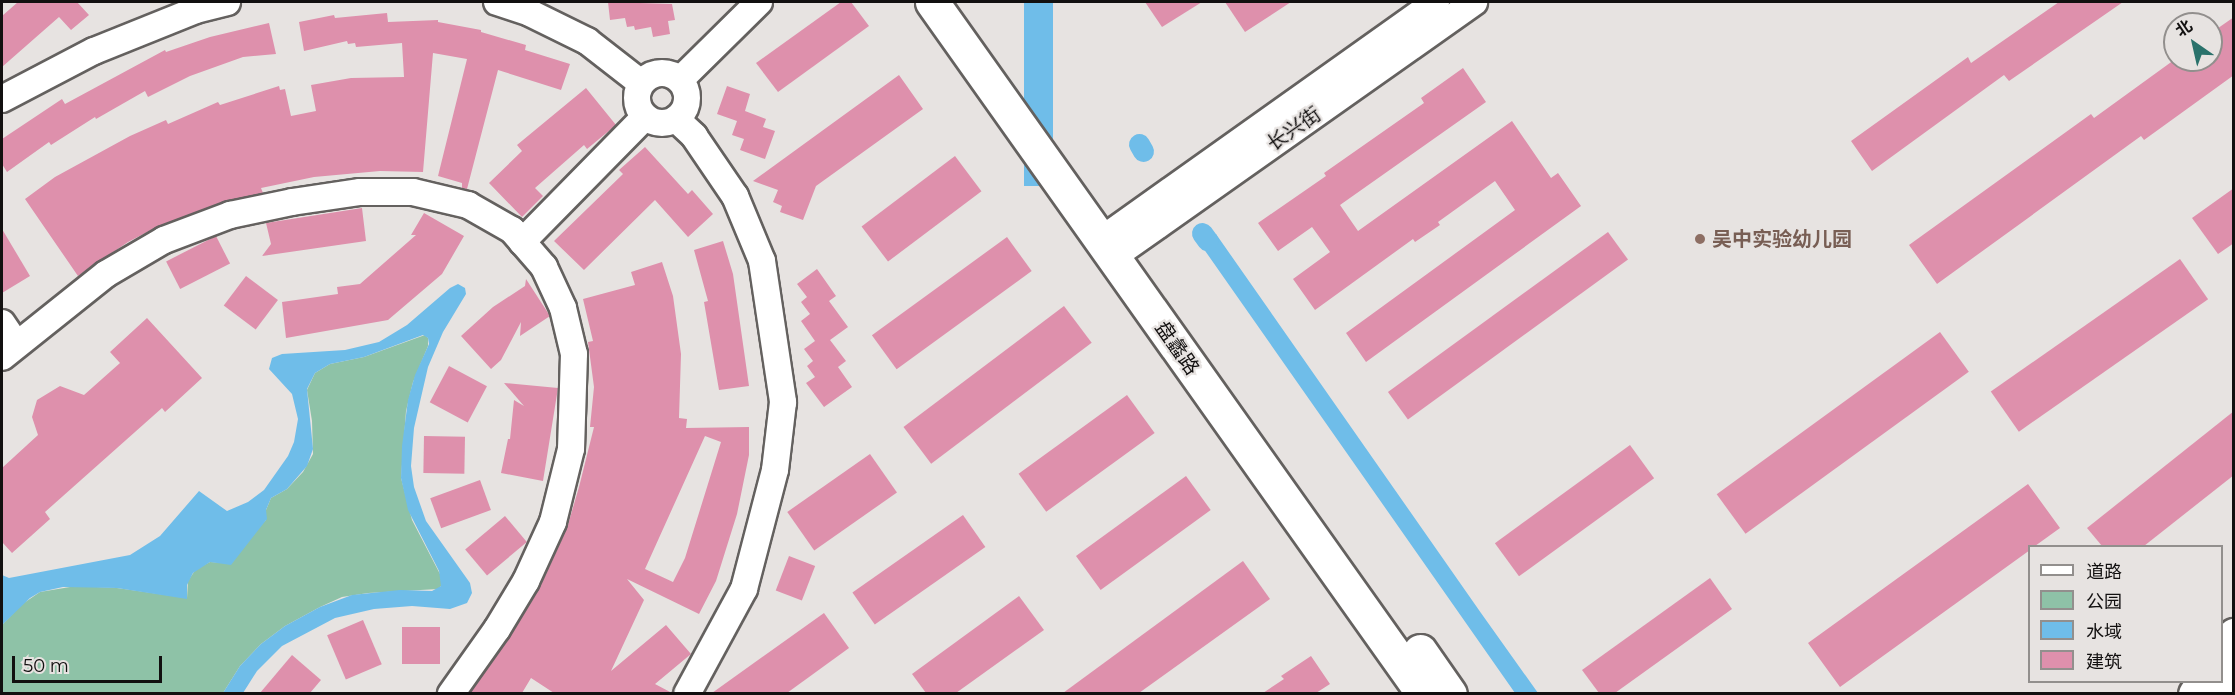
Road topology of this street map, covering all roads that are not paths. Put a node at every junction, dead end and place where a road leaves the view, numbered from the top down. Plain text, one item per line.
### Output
1 (227, 2) edge
2 (497, 2) edge
3 (759, 2) edge
4 (932, 2) edge
5 (960, 2) edge
6 (1436, 2) edge
7 (1474, 2) edge
8 (680, 80) junction
9 (641, 84) junction
10 (2, 99) edge
11 (645, 117) junction
12 (676, 119) junction
13 (522, 242) junction
14 (1117, 242) junction
15 (2, 323) edge
16 (9, 351) edge
17 (2234, 635) edge
18 (2223, 652) edge
19 (2234, 676) edge
20 (451, 693) edge
21 (687, 693) edge
22 (1423, 693) edge
23 (1450, 693) edge
24 (2222, 693) edge

1 - 10 street
2 - 9 street
3 - 8 street
4 - 14 main road, 盘蠡路
5 - 14 main road, 盘蠡路
6 - 14 street, 长兴街
7 - 14 street, 长兴街
8 - 9 street
8 - 12 street
9 - 11 street
11 - 12 street
11 - 13 street
12 - 21 street
13 - 16 street
13 - 20 street
14 - 22 main road, 盘蠡路
14 - 23 main road, 盘蠡路
15 - 16 street
17 - 18 main road
19 - 24 main road

